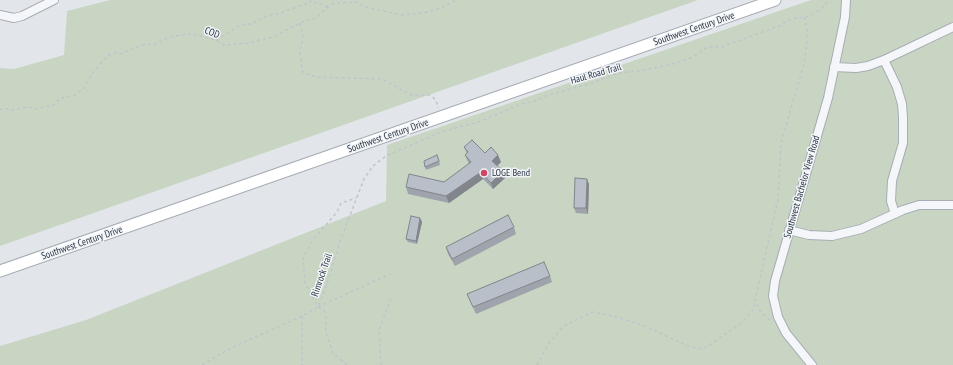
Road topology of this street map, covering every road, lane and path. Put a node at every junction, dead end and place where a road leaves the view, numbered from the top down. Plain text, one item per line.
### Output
1 (54, 0) edge
2 (456, 0) edge
3 (775, 0) edge
4 (829, 0) edge
5 (846, 0) edge
6 (310, 1) edge
7 (327, 7) junction
8 (0, 15) edge
9 (804, 16) junction
10 (300, 23) junction
11 (953, 27) edge
12 (216, 40) junction
13 (884, 60) junction
14 (834, 67) junction
15 (0, 110) edge
16 (441, 117) junction
17 (386, 156) joint
18 (356, 198) junction
19 (953, 205) edge
20 (895, 214) junction
21 (789, 230) junction
22 (0, 271) edge
23 (390, 274) dead end
24 (391, 298) dead end
25 (755, 300) junction
26 (318, 307) junction
27 (302, 316) junction
28 (781, 323) junction
29 (202, 365) edge
30 (302, 365) edge
31 (346, 365) edge
32 (381, 365) edge
33 (537, 365) edge
34 (812, 365) edge

1 - 8 street
2 - 7 path, COD
3 - 16 main road, Southwest Century Drive
4 - 9 path, Haul Road Trail
5 - 14 street, Southwest Bachelor View Road
6 - 7 path
6 - 12 path
7 - 10 path, COD
9 - 17 path, Haul Road Trail
9 - 25 path
10 - 12 path, COD
10 - 16 path
11 - 13 street
12 - 15 path, COD
13 - 14 street
13 - 20 street
14 - 21 street, Southwest Bachelor View Road
16 - 22 main road, Southwest Century Drive
17 - 18 path, Rimrock Trail
18 - 26 path, Rimrock Trail
18 - 26 path
19 - 20 street
20 - 21 street
21 - 28 street, Southwest Bachelor View Road
23 - 26 path
24 - 32 path
25 - 28 path
25 - 33 path
26 - 27 path, Rimrock Trail
26 - 31 path
27 - 29 path, Rimrock Trail
27 - 30 path
28 - 34 street, Southwest Bachelor View Road

